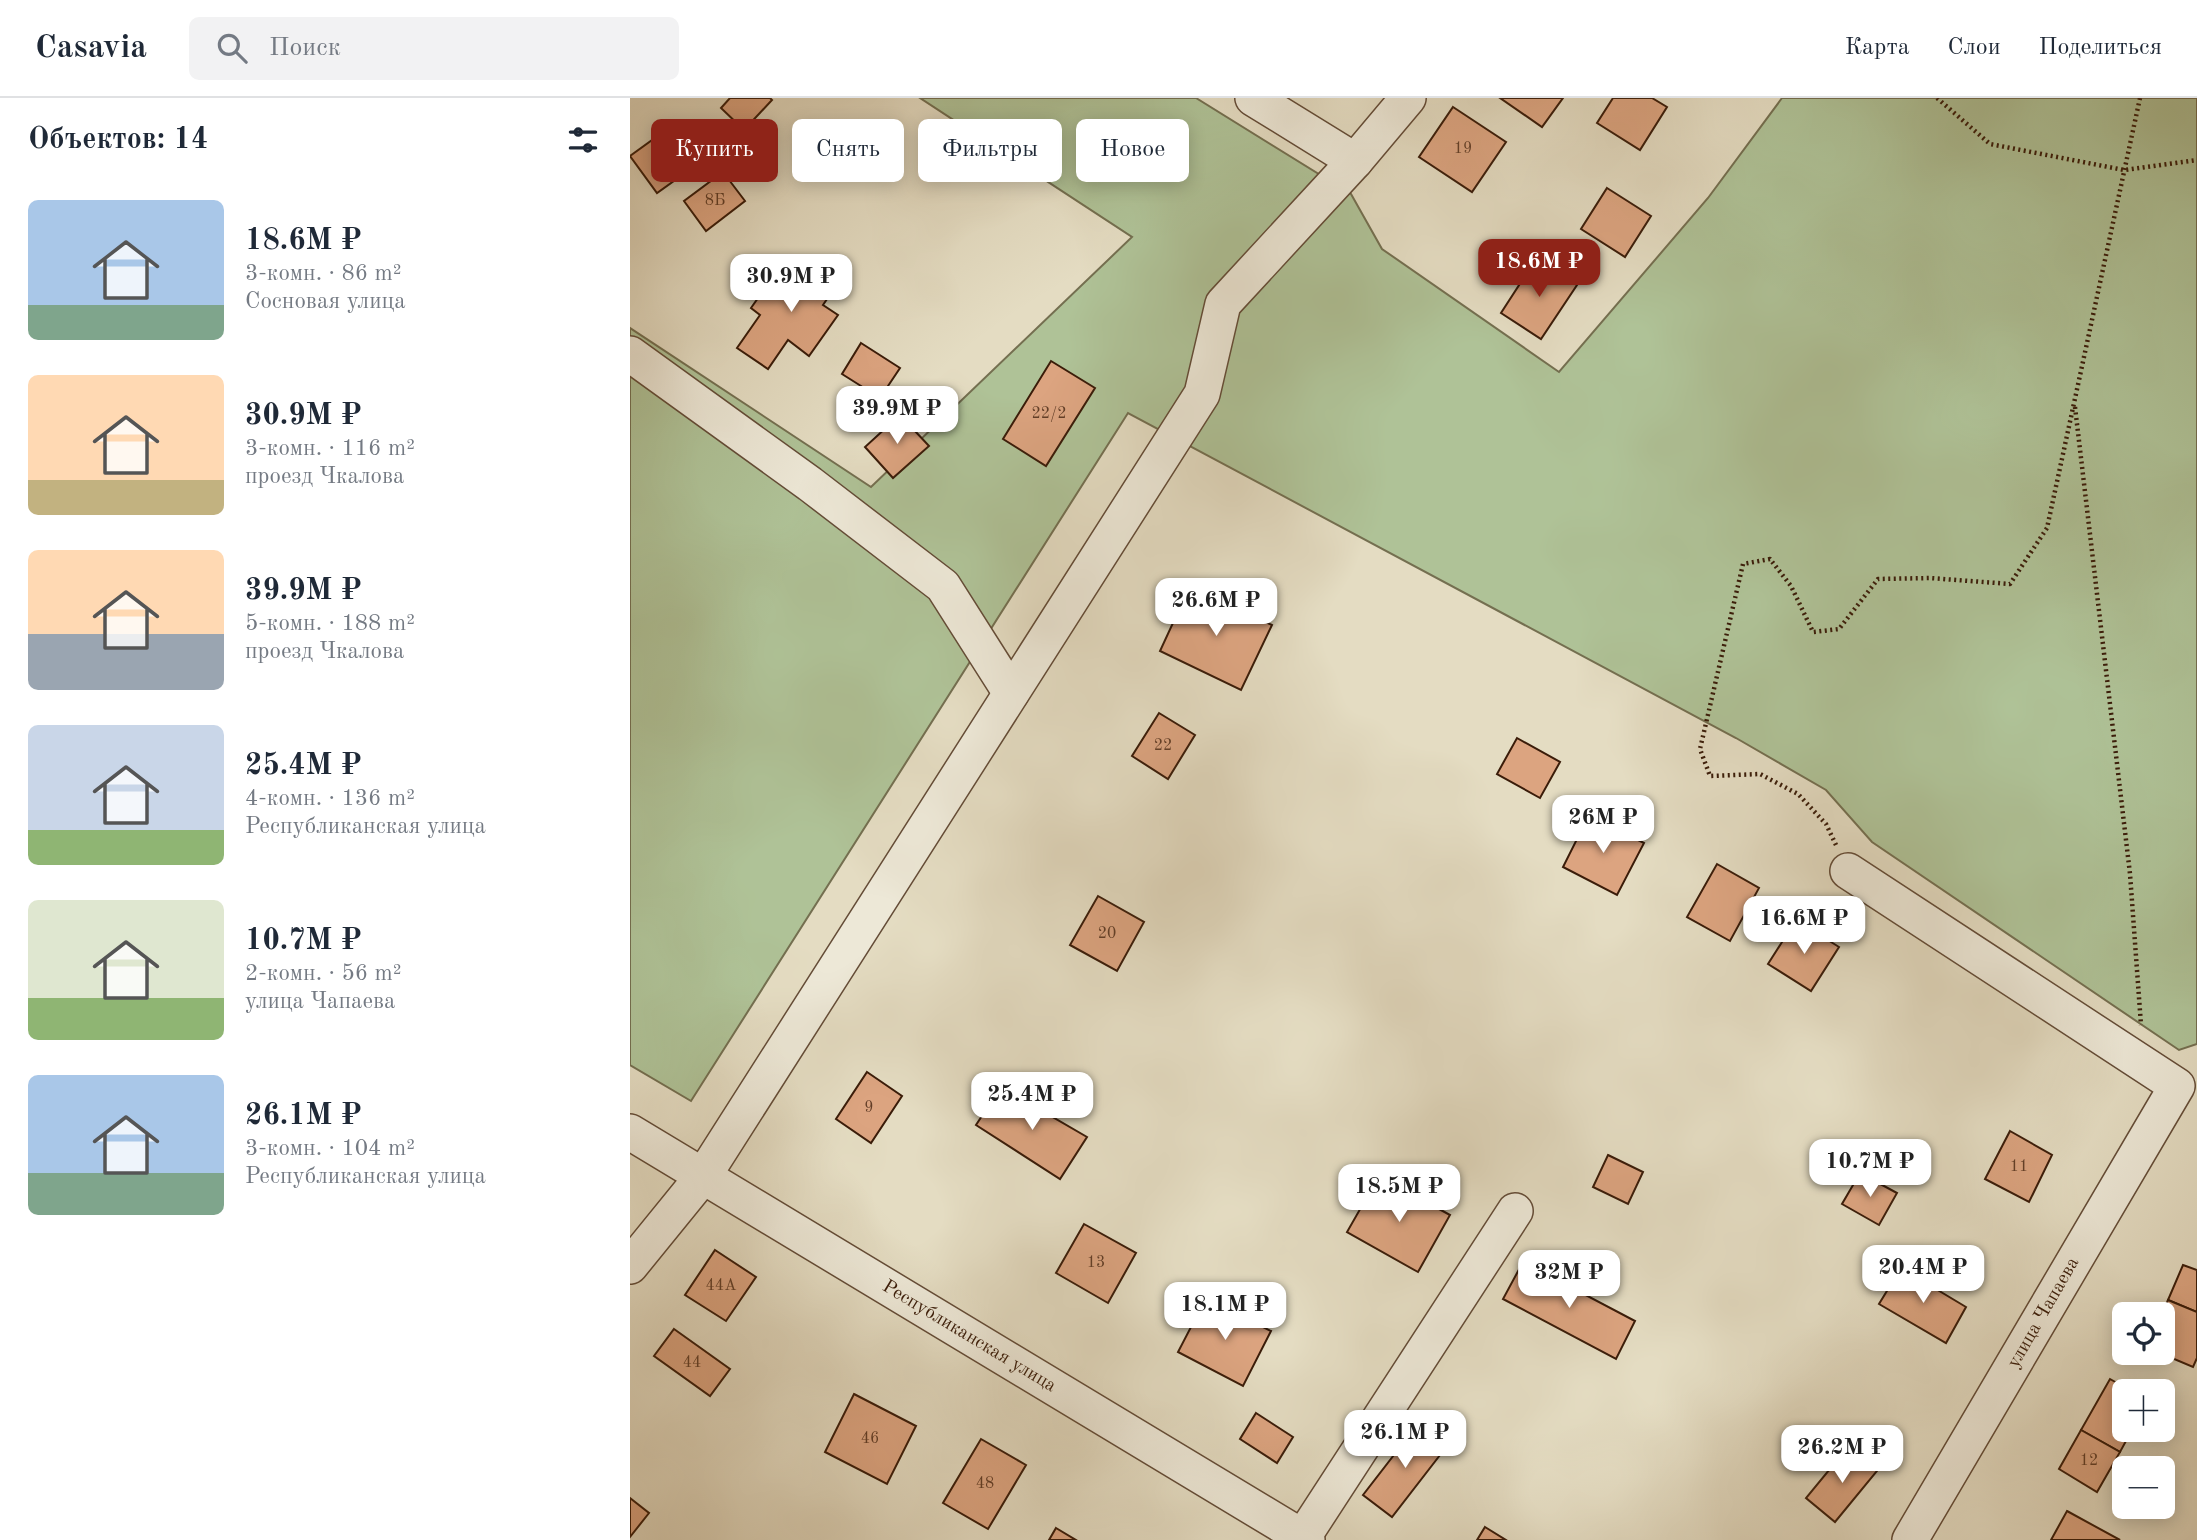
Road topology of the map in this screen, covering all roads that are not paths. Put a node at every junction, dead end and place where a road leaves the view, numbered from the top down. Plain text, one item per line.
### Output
1 (1253, 98) edge
2 (1408, 98) edge
3 (1355, 161) junction
4 (640, 361) edge
5 (1011, 693) junction
6 (1848, 871) road end
7 (630, 1132) edge
8 (704, 1175) junction
9 (1515, 1211) dead end
10 (630, 1266) edge
11 (1305, 1539) edge
12 (1910, 1540) edge

1 - 3 street
2 - 3 street
3 - 5 street
4 - 5 street
5 - 8 street
6 - 12 street, улица Чапаева
7 - 8 street, Республиканская улица
8 - 10 street
8 - 11 street, Республиканская улица
9 - 11 street

